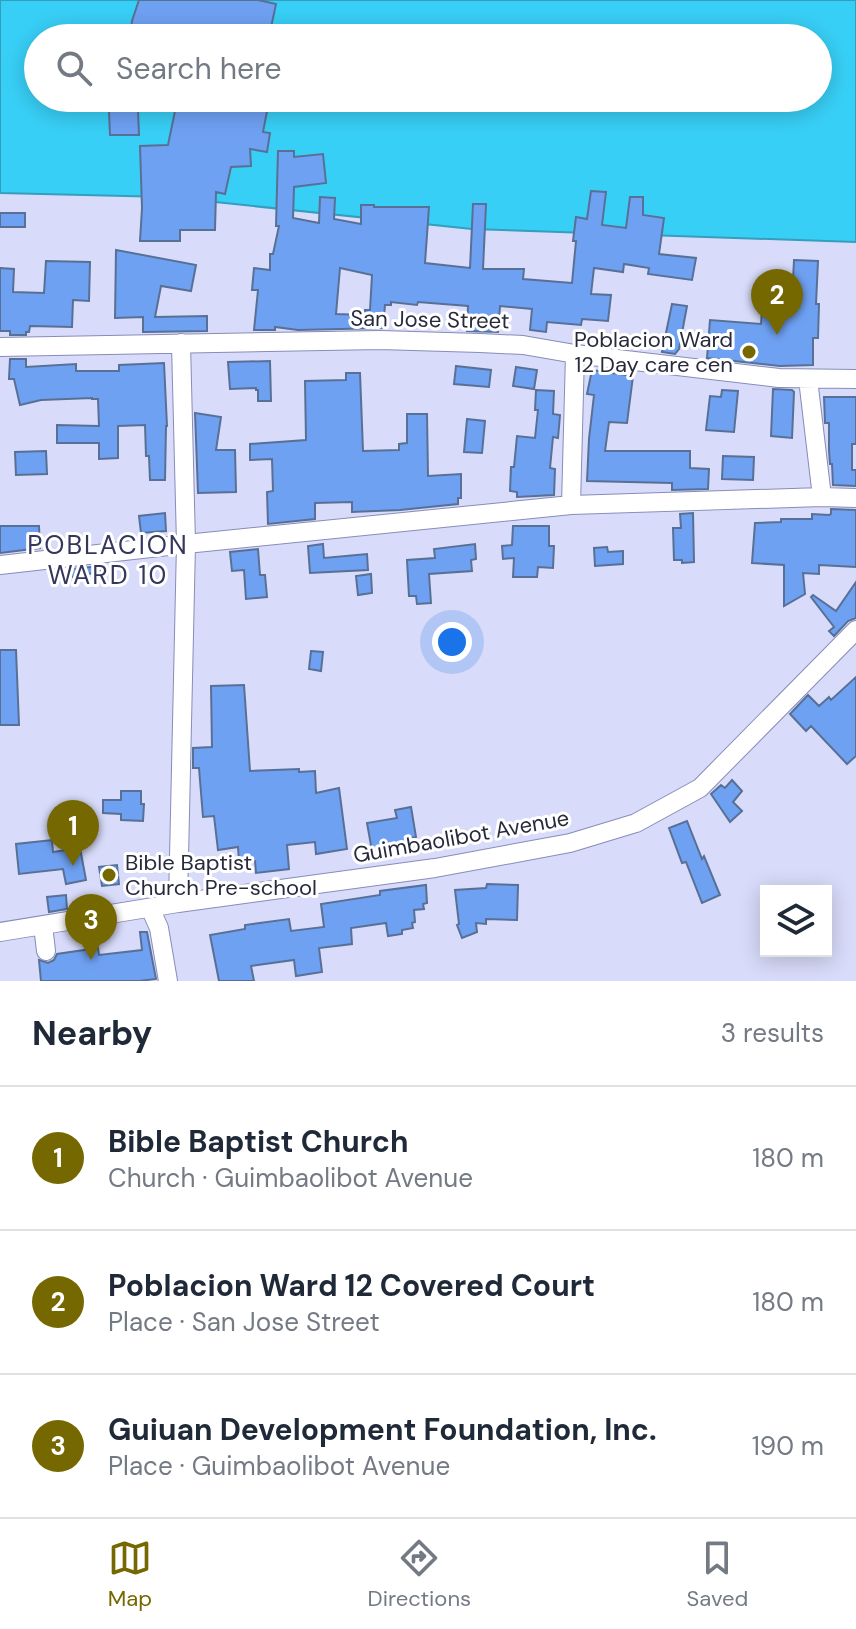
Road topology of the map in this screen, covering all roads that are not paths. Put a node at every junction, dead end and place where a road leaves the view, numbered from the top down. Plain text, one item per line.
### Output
1 (181, 343) junction
2 (0, 347) edge
3 (575, 354) junction
4 (808, 379) junction
5 (856, 379) edge
6 (822, 497) junction
7 (856, 498) edge
8 (571, 505) junction
9 (186, 544) junction
10 (0, 565) edge
11 (856, 630) edge
12 (178, 903) junction
13 (150, 908) junction
14 (43, 925) junction
15 (0, 932) edge
16 (46, 951) dead end
17 (168, 981) edge

1 - 2 street, San Jose Street
1 - 3 street, San Jose Street
1 - 9 street
3 - 4 street, San Jose Street
3 - 8 street
4 - 5 street, San Jose Street
4 - 6 street
6 - 7 street
6 - 8 street
8 - 9 street
9 - 10 street
9 - 12 street
11 - 12 street, Guimbaolibot Avenue
12 - 13 street, Guimbaolibot Avenue
13 - 14 street, Guimbaolibot Avenue
13 - 17 street
14 - 15 street, Guimbaolibot Avenue
14 - 16 street

